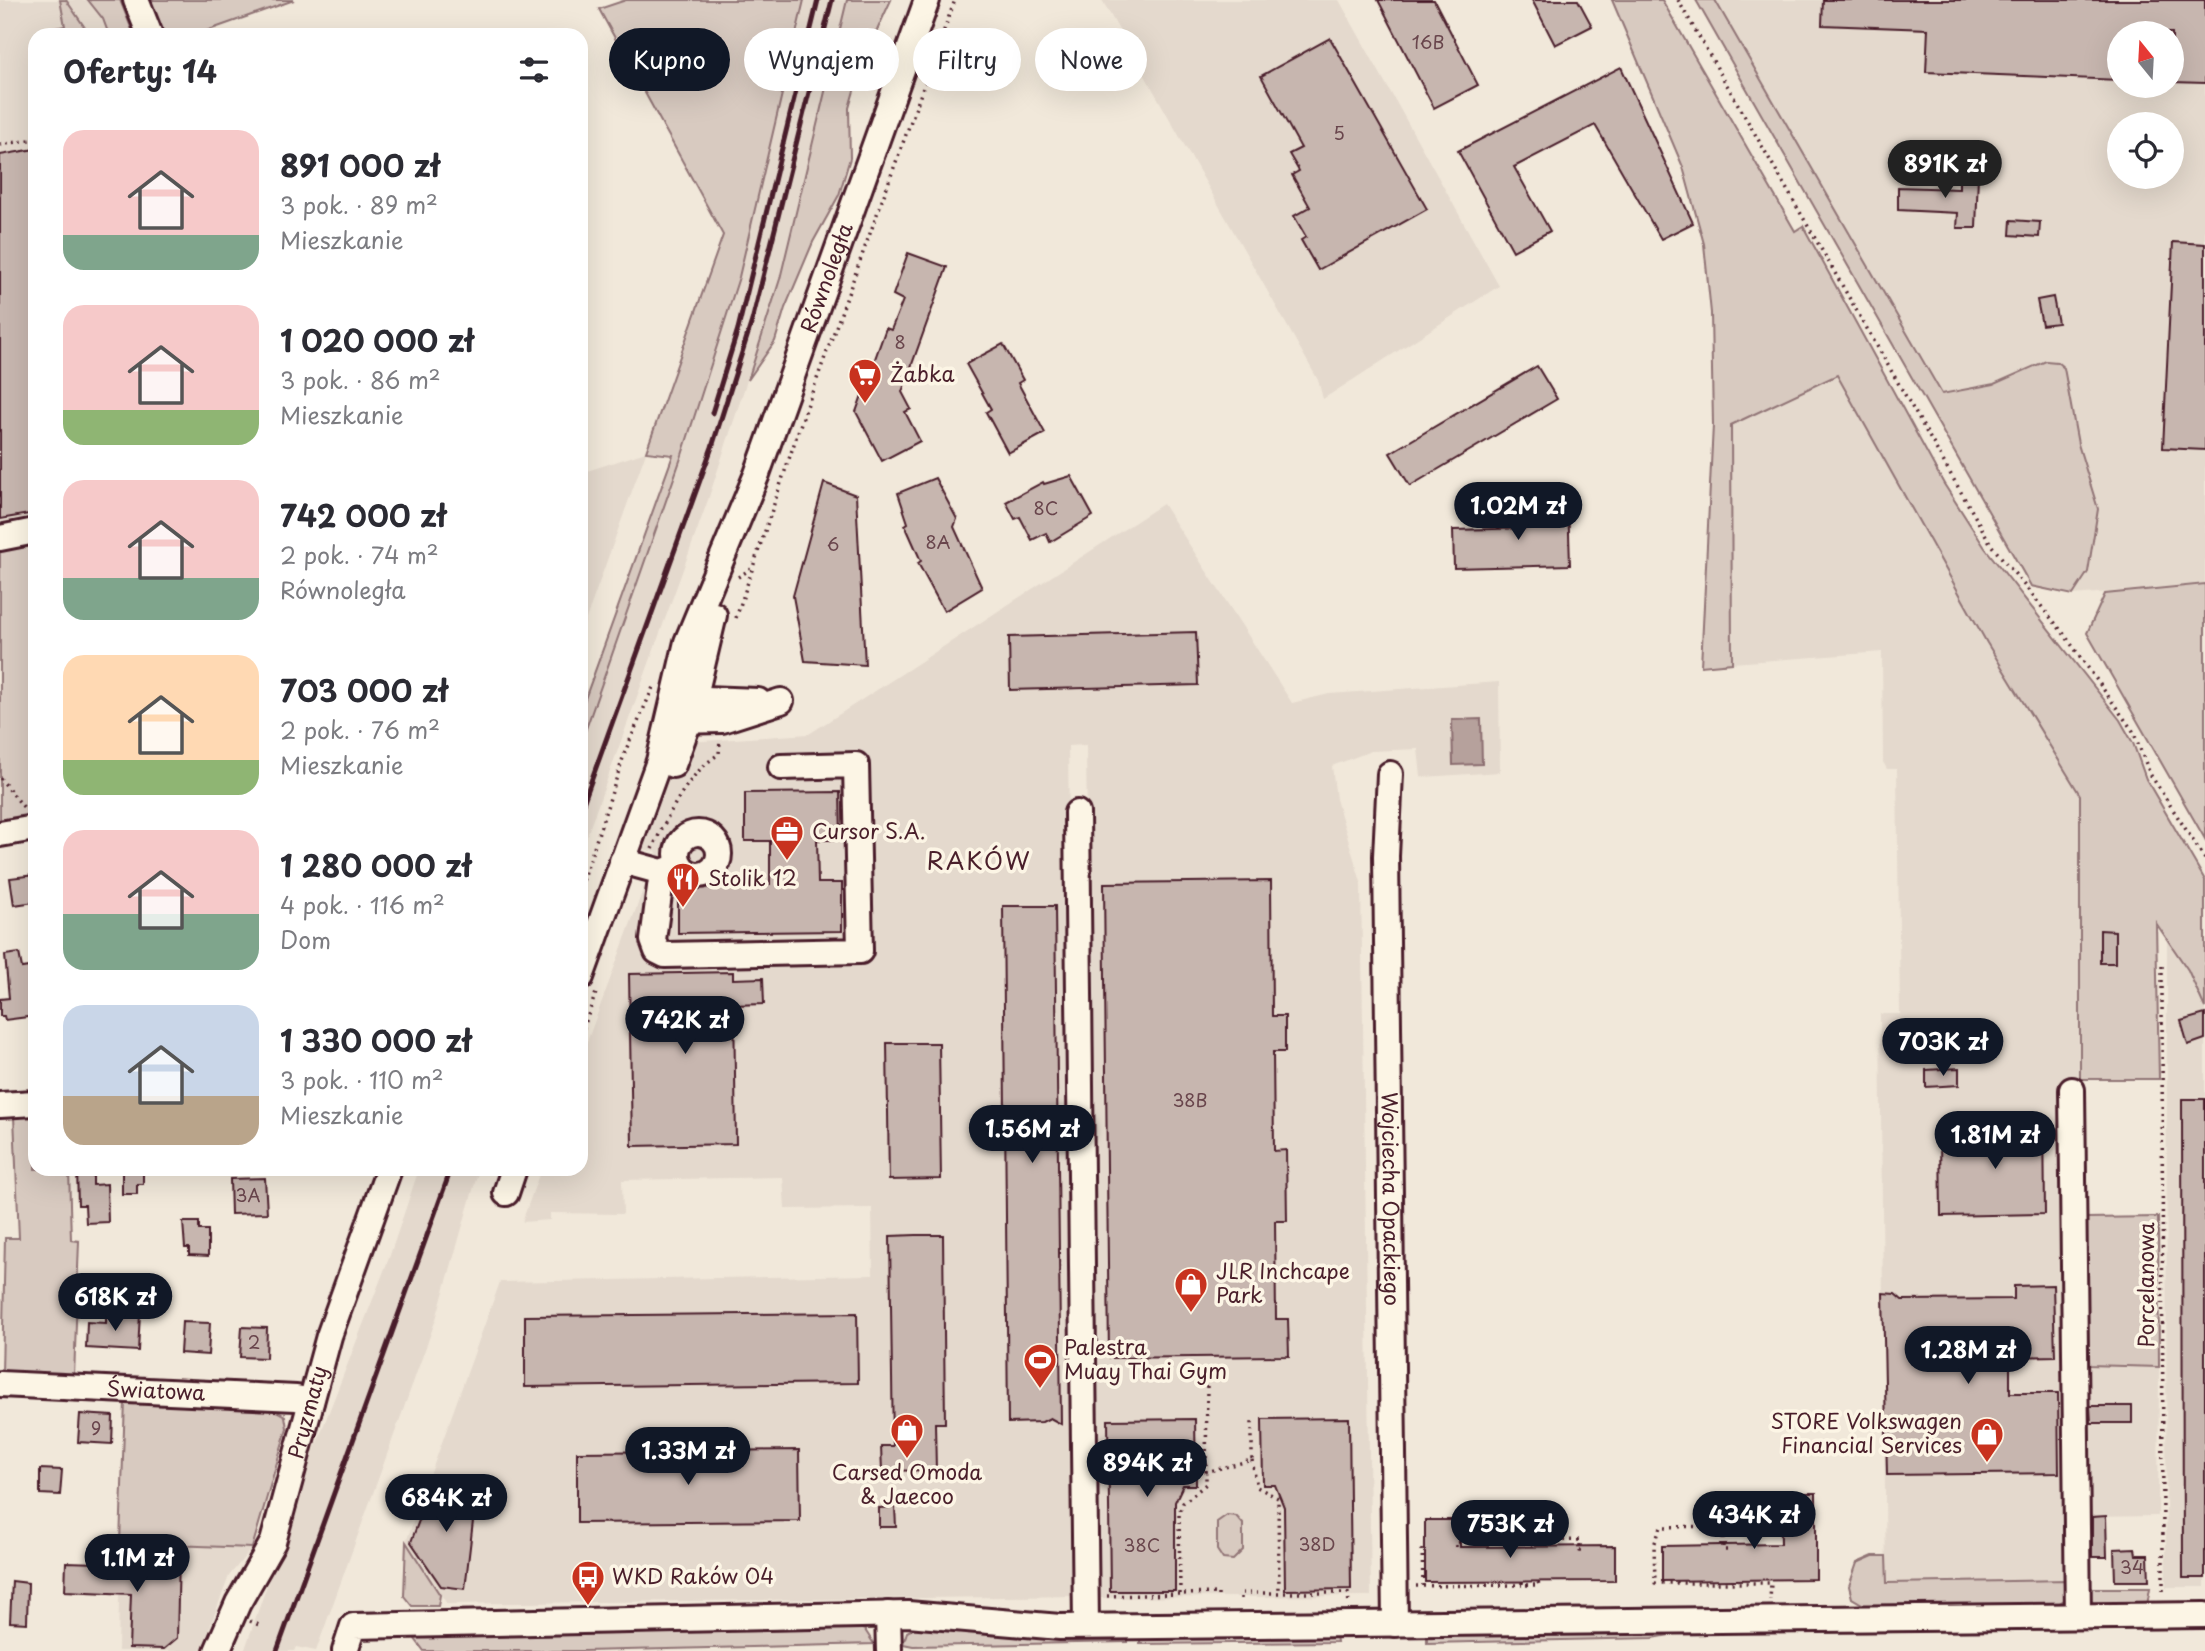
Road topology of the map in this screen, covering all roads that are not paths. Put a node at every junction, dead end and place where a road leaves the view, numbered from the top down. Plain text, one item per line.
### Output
1 (136, 0) edge
2 (927, 0) edge
3 (147, 28) edge
4 (28, 532) edge
5 (0, 538) edge
6 (681, 709) junction
7 (722, 710) dead end
8 (781, 767) dead end
9 (1390, 774) dead end
10 (1077, 813) dead end
11 (28, 823) edge
12 (0, 834) edge
13 (622, 861) junction
14 (588, 957) edge
15 (2072, 1090) dead end
16 (28, 1103) edge
17 (0, 1105) edge
18 (386, 1176) edge
19 (512, 1176) edge
20 (506, 1193) dead end
21 (0, 1384) edge
22 (311, 1401) junction
23 (888, 1614) junction
24 (2205, 1615) edge
25 (2078, 1616) junction
26 (1395, 1624) junction
27 (1086, 1626) junction
28 (217, 1651) edge
29 (345, 1651) edge
30 (889, 1651) edge

1 - 3 street
2 - 6 street, Równoległa
4 - 5 street
6 - 7 street
6 - 13 street, Równoległa
8 - 13 street
9 - 26 street, Wojciecha Opackiego
10 - 27 street
11 - 12 street
13 - 14 street, Równoległa
15 - 25 street
16 - 17 street
18 - 22 street, Pryzmaty
19 - 20 street
21 - 22 street, Światowa
22 - 28 street, Pryzmaty
23 - 27 street
23 - 29 street
23 - 30 street
24 - 25 street
25 - 26 street
26 - 27 street

